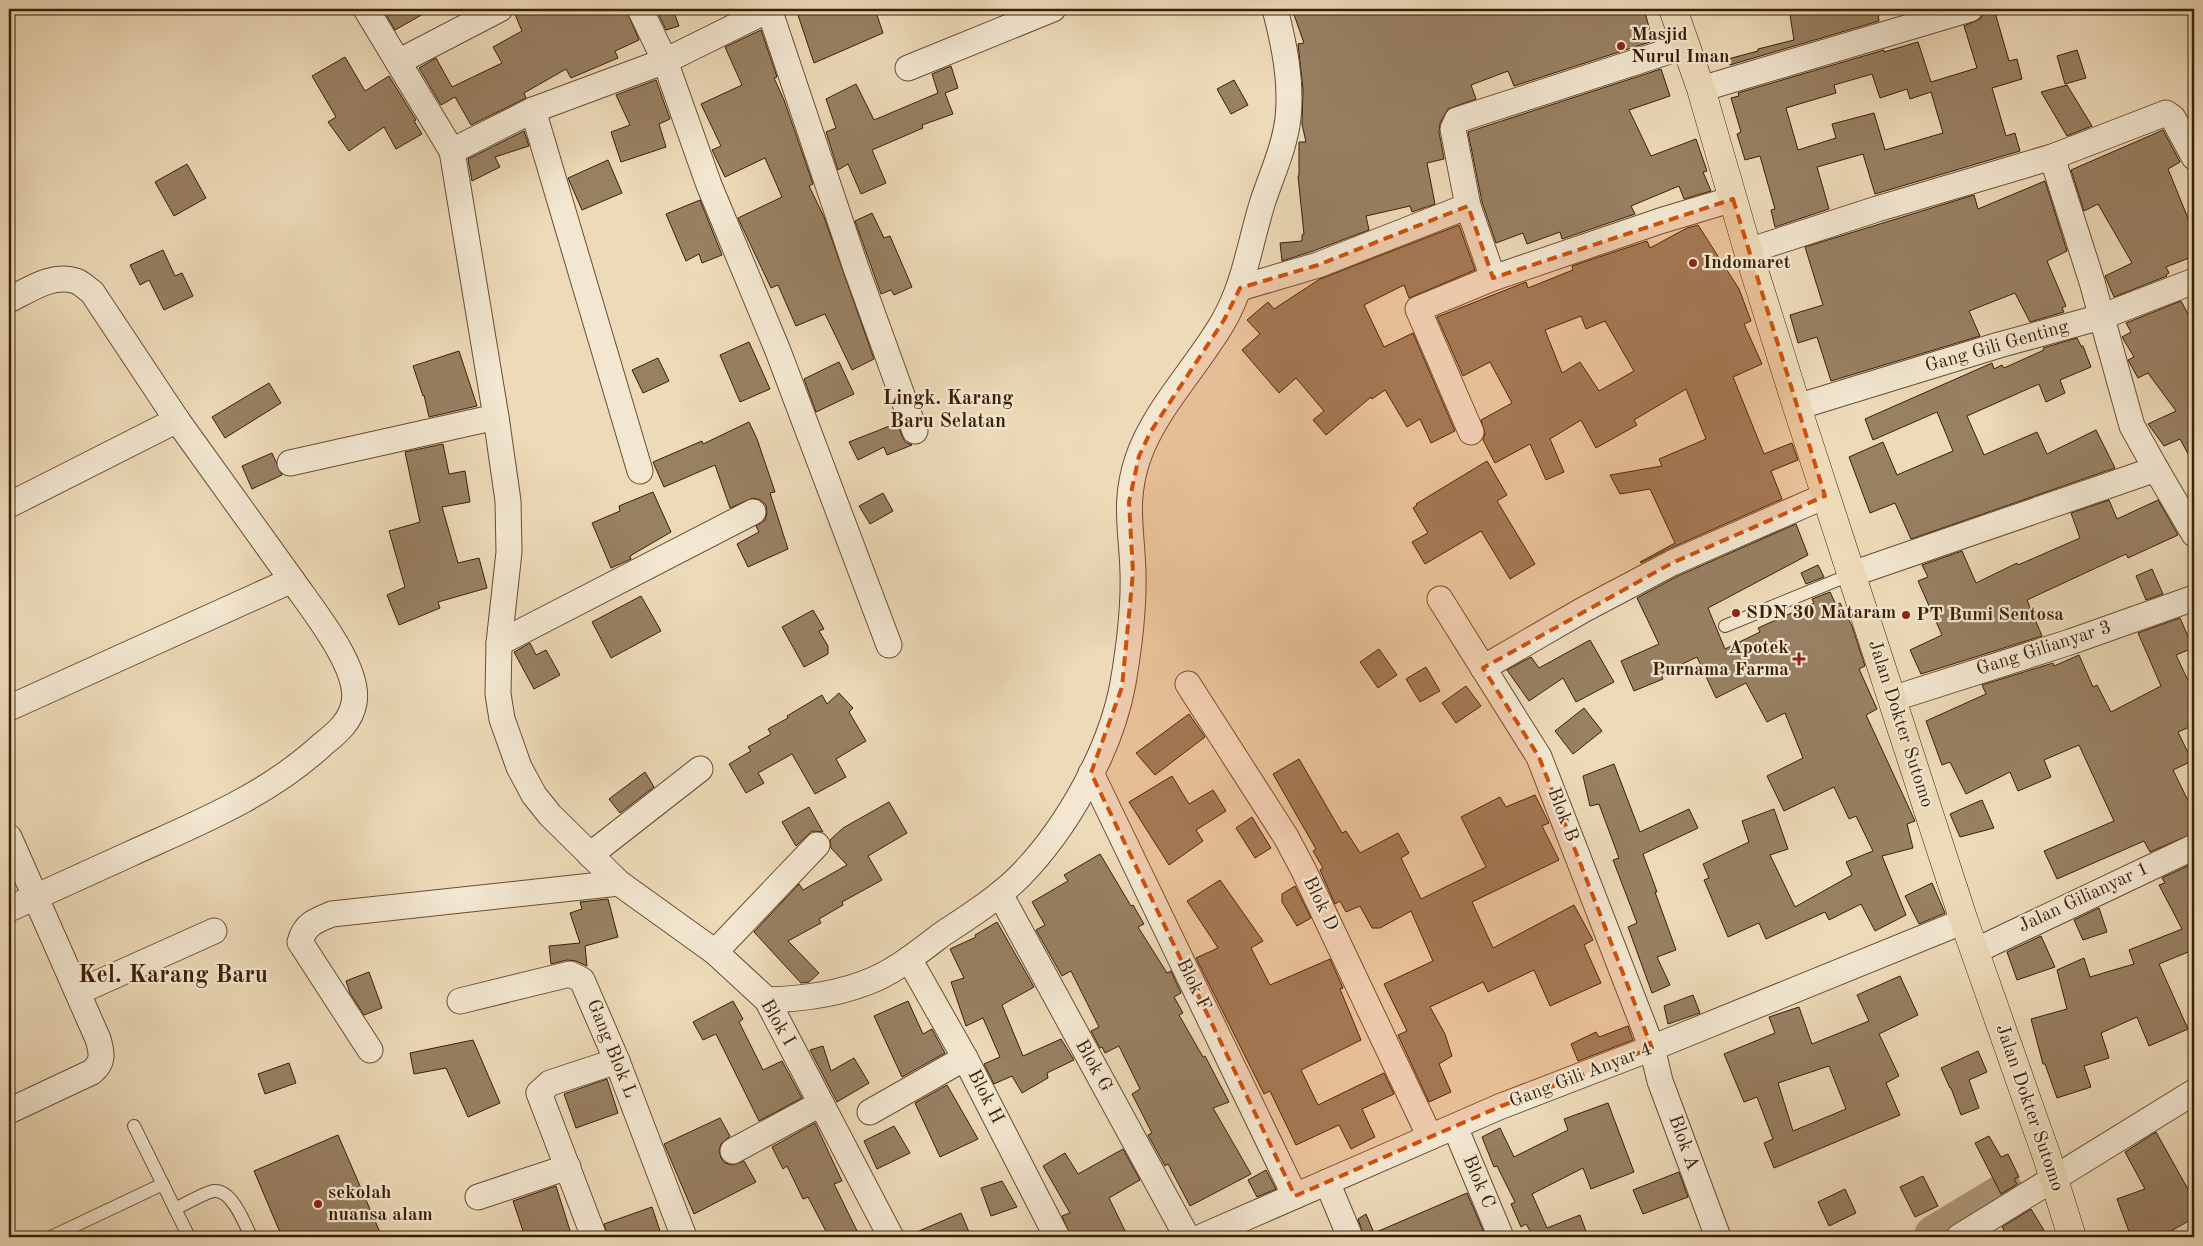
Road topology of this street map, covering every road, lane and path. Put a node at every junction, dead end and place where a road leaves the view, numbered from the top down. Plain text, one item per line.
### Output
1 (366, 9) edge
2 (500, 9) edge
3 (640, 9) edge
4 (770, 9) edge
5 (1053, 9) edge
6 (1276, 9) edge
7 (1673, 9) edge
8 (1970, 9) edge
9 (1686, 46) junction
10 (665, 61) junction
11 (398, 62) junction
12 (908, 68) dead end
13 (1701, 89) junction
14 (533, 110) junction
15 (452, 151) junction
16 (2052, 157) junction
17 (2194, 157) edge
18 (1733, 199) junction
19 (1468, 206) junction
20 (1748, 251) junction
21 (1493, 278) junction
22 (2194, 282) edge
23 (1240, 288) junction
24 (9, 300) edge
25 (2101, 317) junction
26 (1797, 407) junction
27 (496, 417) junction
28 (177, 420) junction
29 (915, 431) dead end
30 (1471, 432) dead end
31 (290, 463) dead end
32 (2156, 469) junction
33 (640, 471) dead end
34 (1826, 496) junction
35 (9, 505) edge
36 (753, 512) dead end
37 (2194, 534) edge
38 (1852, 574) junction
39 (292, 580) junction
40 (2194, 598) edge
41 (1440, 599) dead end
42 (1725, 626) dead end
43 (499, 643) junction
44 (889, 645) dead end
45 (1483, 668) junction
46 (1188, 684) dead end
47 (1892, 699) junction
48 (9, 708) edge
49 (700, 769) dead end
50 (1091, 773) junction
51 (9, 837) edge
52 (817, 845) dead end
53 (2194, 847) edge
54 (590, 855) junction
55 (619, 883) junction
56 (1000, 894) junction
57 (35, 898) junction
58 (9, 909) edge
59 (1964, 921) junction
60 (214, 931) dead end
61 (1975, 950) junction
62 (715, 952) junction
63 (909, 959) junction
64 (78, 992) junction
65 (767, 1000) junction
66 (460, 1001) dead end
67 (1652, 1048) junction
68 (370, 1050) dead end
69 (965, 1058) junction
70 (617, 1061) junction
71 (2194, 1092) edge
72 (820, 1104) junction
73 (9, 1111) edge
74 (870, 1112) dead end
75 (134, 1126) dead end
76 (1455, 1127) junction
77 (1430, 1137) junction
78 (733, 1151) dead end
79 (568, 1167) junction
80 (2050, 1168) junction
81 (1327, 1182) junction
82 (163, 1184) junction
83 (1295, 1196) junction
84 (478, 1197) dead end
85 (175, 1209) junction
86 (51, 1237) edge
87 (189, 1237) edge
88 (251, 1237) edge
89 (594, 1237) edge
90 (684, 1237) edge
91 (891, 1237) edge
92 (1057, 1237) edge
93 (1187, 1237) edge
94 (1201, 1237) edge
95 (1350, 1237) edge
96 (1501, 1237) edge
97 (1718, 1237) edge
98 (1959, 1237) edge
99 (2072, 1237) edge

1 - 11 street
2 - 11 street
3 - 10 street
4 - 10 street
4 - 29 street
5 - 12 street
6 - 23 street
7 - 9 main road, Jalan Dokter Sutomo
8 - 13 street
9 - 13 main road, Jalan Dokter Sutomo
9 - 19 street
10 - 14 street
10 - 44 street
11 - 15 street
13 - 18 main road, Jalan Dokter Sutomo
14 - 15 street
14 - 33 street
15 - 27 street, Blok I
16 - 17 street
16 - 20 street
16 - 25 street
18 - 20 main road, Jalan Dokter Sutomo
18 - 21 street
19 - 21 street
19 - 23 street
20 - 26 main road, Jalan Dokter Sutomo
21 - 30 street
22 - 25 street, Gang Gili Genting
23 - 50 street
24 - 28 street
25 - 26 street, Gang Gili Genting
25 - 32 street
26 - 34 main road, Jalan Dokter Sutomo
27 - 31 street
27 - 43 street, Blok I
28 - 35 street
28 - 39 street
32 - 37 street
32 - 38 street
34 - 38 main road, Jalan Dokter Sutomo
34 - 45 street
36 - 43 street
38 - 42 lane
38 - 47 main road, Jalan Dokter Sutomo
39 - 48 street
39 - 57 street
40 - 47 street, Gang Gilianyar 3
41 - 45 street, Blok B
43 - 54 street, Blok I
45 - 67 street, Blok B
46 - 77 street, Blok D
47 - 59 main road, Jalan Dokter Sutomo
49 - 54 street
50 - 56 street
50 - 83 street, Blok F
51 - 57 street
52 - 62 street
53 - 61 street, Jalan Gilianyar 1
54 - 55 street, Blok I
55 - 62 street, Blok I
55 - 68 street
56 - 63 street
56 - 93 street, Blok G
57 - 58 street
57 - 64 street
59 - 61 main road, Jalan Dokter Sutomo
59 - 67 street, Gang Gili Anyar 4
60 - 64 street
61 - 80 main road, Jalan Dokter Sutomo
62 - 65 street, Blok I
63 - 65 street
63 - 69 street, Blok H
64 - 73 street
65 - 72 street, Blok I
66 - 70 street, Gang Blok L
67 - 76 street, Gang Gili Anyar 4
67 - 97 street, Blok A
69 - 74 street
69 - 92 street, Blok H
70 - 79 street
70 - 90 street, Gang Blok L
71 - 80 street
72 - 78 street
72 - 91 street, Blok I
75 - 82 lane
76 - 77 street, Gang Gili Anyar 4
76 - 96 street, Blok C
77 - 81 street, Gang Gili Anyar 4
79 - 84 street
79 - 89 street
80 - 98 street
80 - 99 main road, Jalan Dokter Sutomo
81 - 83 street, Gang Gili Anyar 4
81 - 95 street
82 - 85 lane
82 - 86 lane
83 - 94 street, Gang Gili Anyar 4
85 - 87 lane
85 - 88 lane

